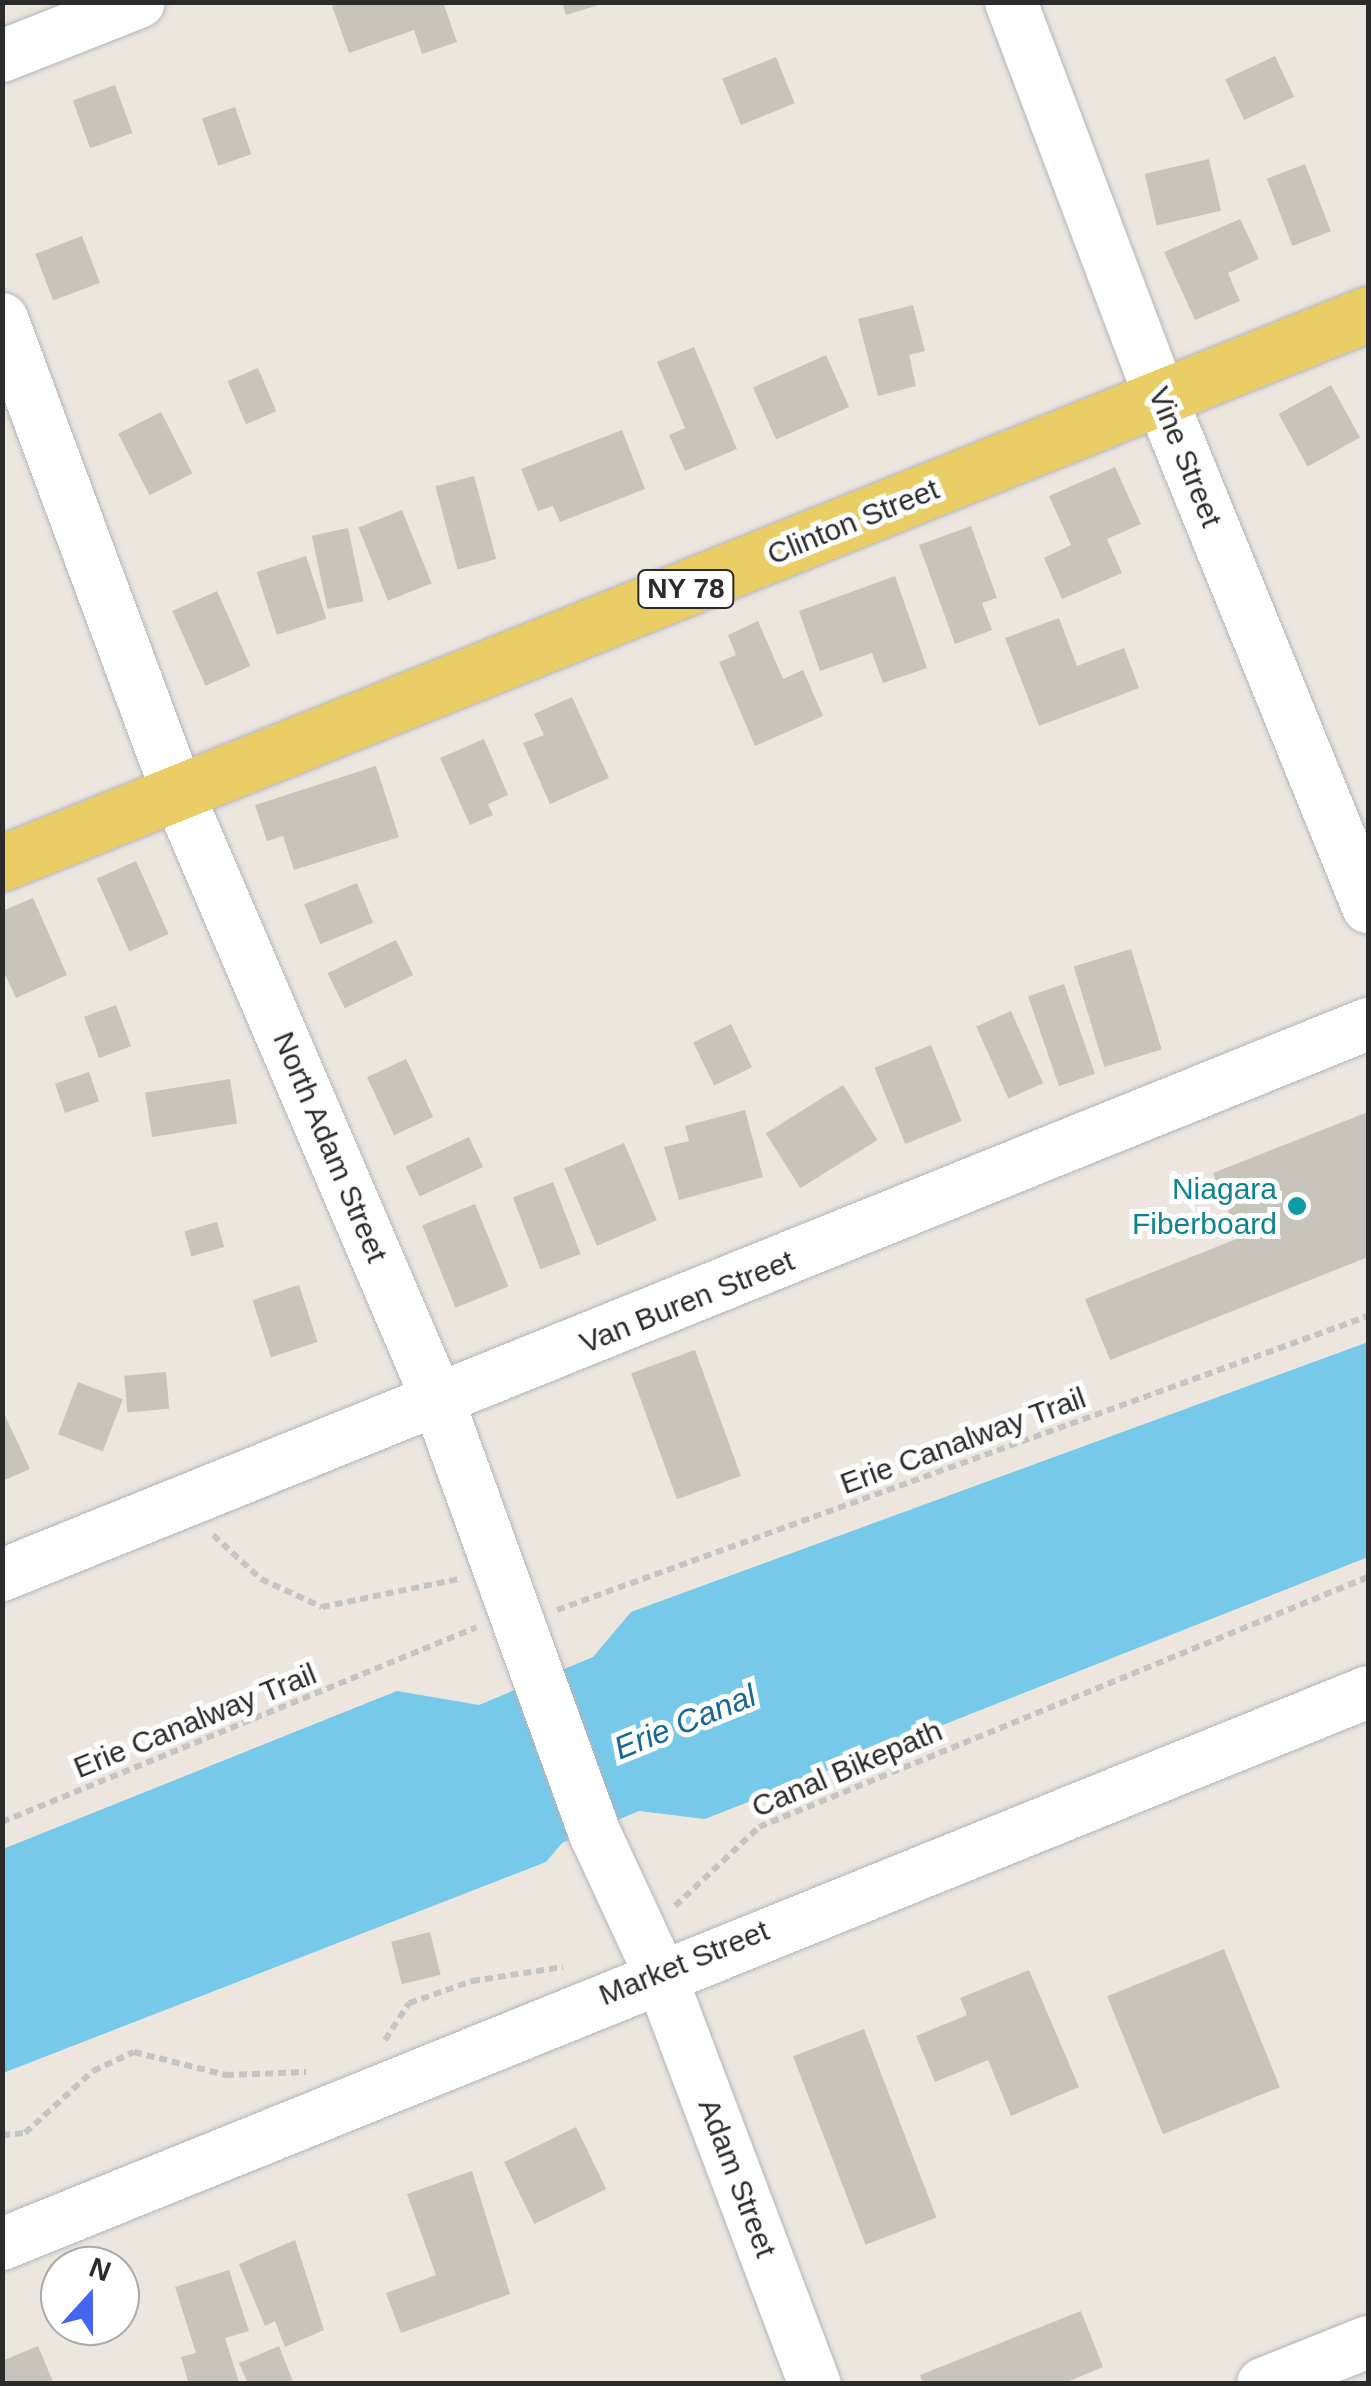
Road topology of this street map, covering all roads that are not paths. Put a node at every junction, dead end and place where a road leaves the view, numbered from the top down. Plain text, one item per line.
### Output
1 (139, 2) edge
2 (1010, 2) edge
3 (2, 56) edge
4 (1368, 314) edge
5 (2, 320) edge
6 (1160, 396) junction
7 (180, 796) junction
8 (2, 864) edge
9 (1368, 907) edge
10 (1368, 1024) edge
11 (440, 1403) junction
12 (2, 1575) edge
13 (1368, 1692) edge
14 (649, 1951) junction
15 (2, 2244) edge
16 (1368, 2342) edge
17 (815, 2384) edge
18 (1263, 2384) edge

1 - 3 street
2 - 6 street, Vine Street
4 - 6 main road, Clinton Street / NY 78
5 - 7 street, North Adam Street
6 - 7 main road, Clinton Street / NY 78
6 - 9 street, Vine Street
7 - 8 main road, Clinton Street / NY 78
7 - 11 street, North Adam Street
10 - 11 street, Van Buren Street
11 - 12 street, Van Buren Street
11 - 14 street, North Adam Street
13 - 14 street, Market Street
14 - 15 street, Market Street
14 - 17 street, Adam Street
16 - 18 street

